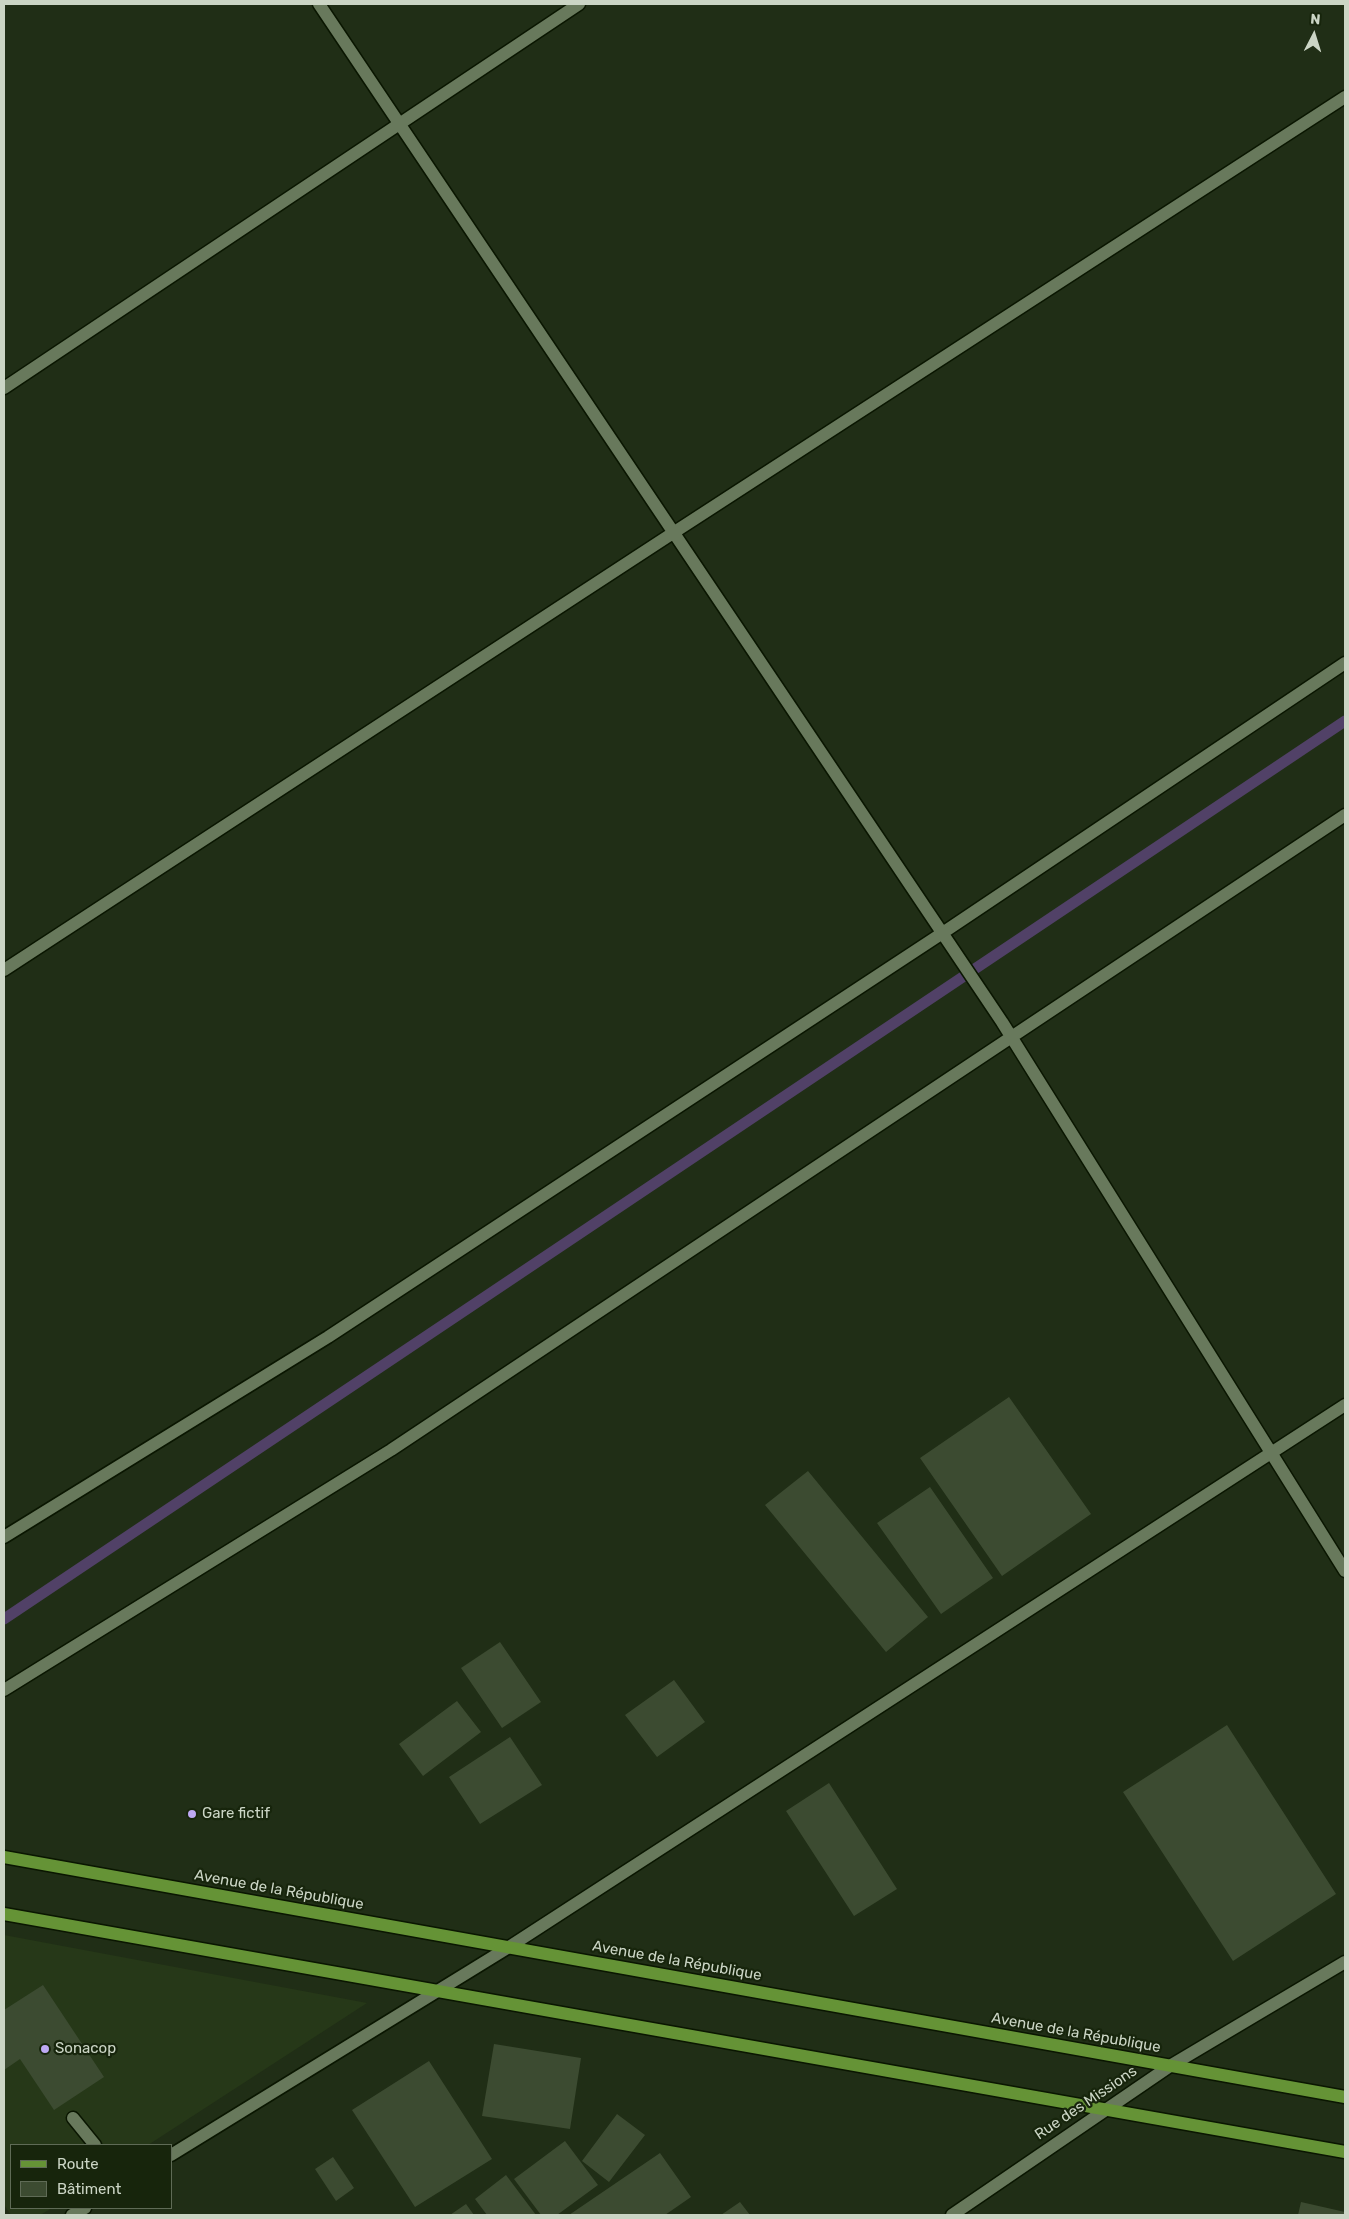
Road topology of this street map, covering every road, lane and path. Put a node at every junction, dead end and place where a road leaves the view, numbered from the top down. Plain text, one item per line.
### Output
1 (319, 4) edge
2 (579, 4) edge
3 (1345, 97) edge
4 (398, 123) junction
5 (4, 388) edge
6 (673, 533) junction
7 (1345, 663) edge
8 (1345, 815) edge
9 (941, 934) junction
10 (4, 970) edge
11 (1011, 1037) junction
12 (1345, 1405) edge
13 (1272, 1453) junction
14 (4, 1537) edge
15 (1345, 1571) edge
16 (4, 1690) edge
17 (4, 1857) edge
18 (4, 1914) edge
19 (509, 1948) junction
20 (1345, 1962) edge
21 (439, 1991) junction
22 (1170, 2066) junction
23 (1345, 2097) edge
24 (1105, 2109) junction
25 (73, 2118) dead end
26 (94, 2144) edge
27 (1345, 2152) edge
28 (172, 2154) edge
29 (952, 2215) edge

1 - 4 street
2 - 4 street
3 - 6 street
4 - 5 street
4 - 6 street
6 - 9 street
6 - 10 street
7 - 9 street
8 - 11 street
9 - 11 street
9 - 14 street
11 - 13 street
11 - 16 street
12 - 13 street
13 - 15 street
13 - 19 street
17 - 19 main road, Avenue de la République
18 - 21 main road
19 - 21 street
19 - 22 main road, Avenue de la République
20 - 22 street, Rue des Missions
21 - 24 main road
21 - 28 street
22 - 23 main road, Avenue de la République
22 - 24 street, Rue des Missions
24 - 27 main road
24 - 29 street, Rue des Missions
25 - 26 street

